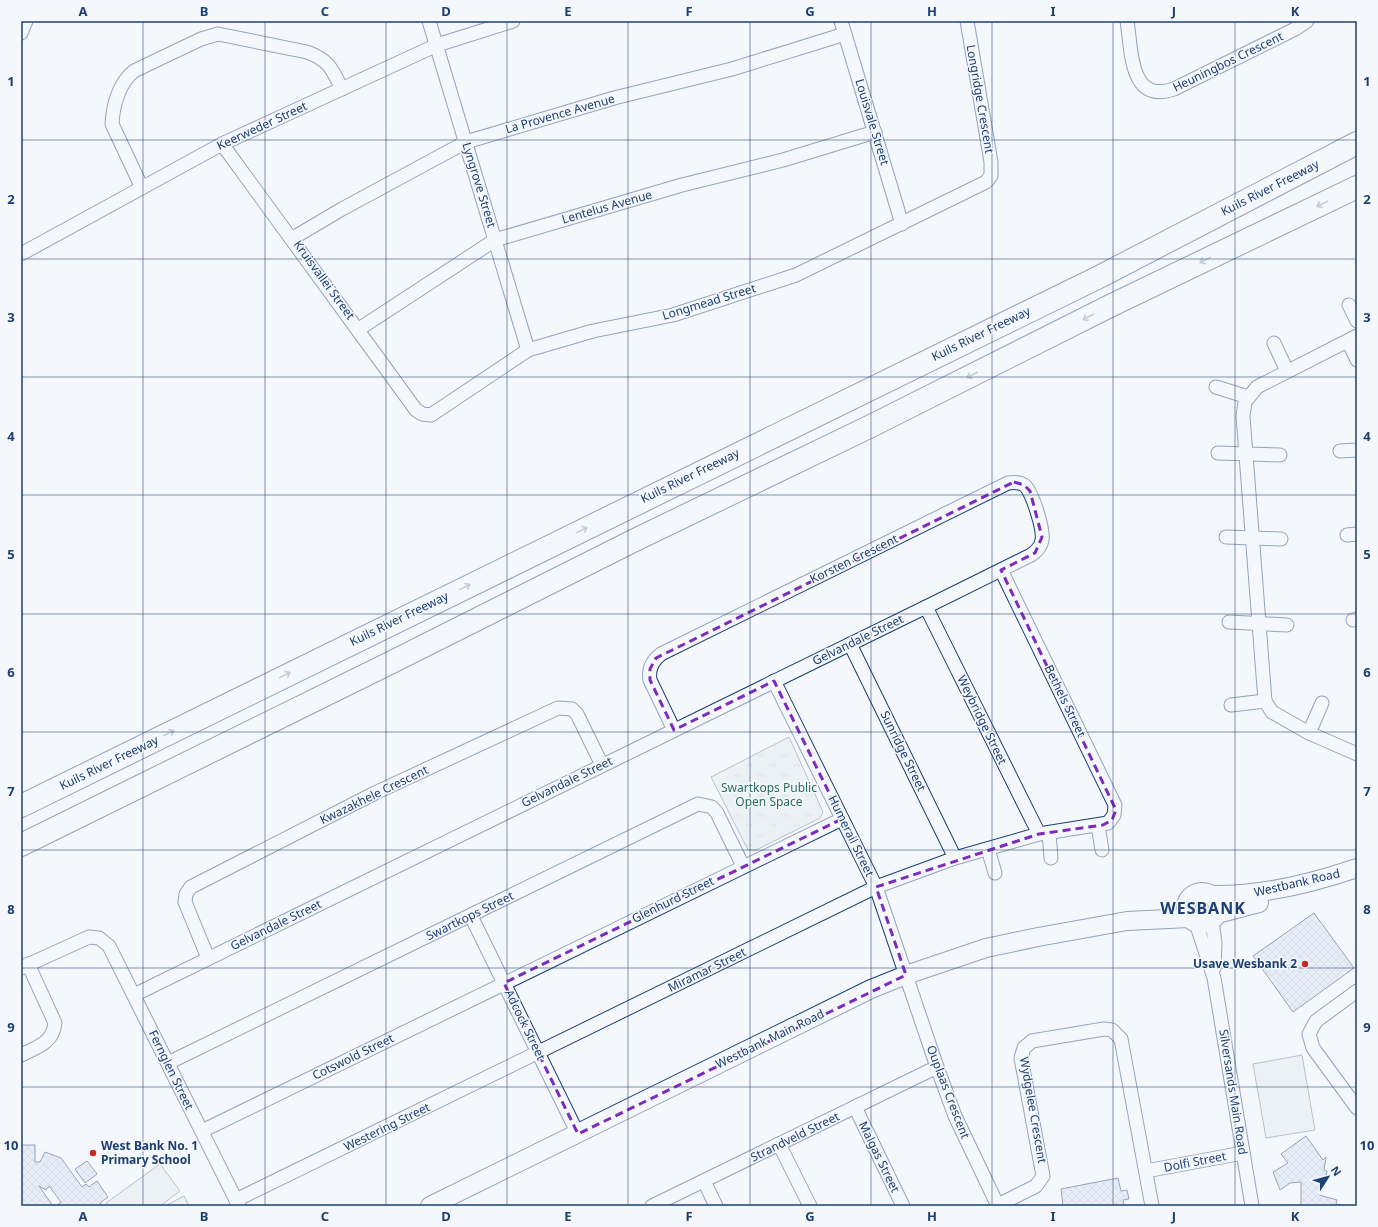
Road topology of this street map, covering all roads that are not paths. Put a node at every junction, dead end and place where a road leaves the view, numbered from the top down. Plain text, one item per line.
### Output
1 (26, 21) edge
2 (430, 21) edge
3 (513, 21) edge
4 (841, 21) edge
5 (967, 21) edge
6 (1127, 21) edge
7 (1306, 21) edge
8 (21, 33) edge
9 (845, 34) junction
10 (437, 45) junction
11 (342, 89) junction
12 (875, 132) junction
13 (466, 142) junction
14 (1357, 143) edge
15 (222, 144) junction
16 (991, 176) joint
17 (1357, 187) edge
18 (142, 188) junction
19 (902, 224) junction
20 (293, 238) junction
21 (495, 240) junction
22 (21, 254) edge
23 (1349, 305) dead end
24 (1357, 321) edge
25 (359, 329) junction
26 (1352, 339) edge
27 (1274, 343) dead end
28 (528, 350) junction
29 (1357, 360) edge
30 (1287, 371) junction
31 (1216, 387) dead end
32 (1248, 397) junction
33 (425, 415) joint
34 (1357, 450) edge
35 (1340, 451) dead end
36 (1218, 453) dead end
37 (1246, 454) junction
38 (1280, 455) dead end
39 (1226, 537) dead end
40 (1252, 538) junction
41 (1281, 539) dead end
42 (1001, 570) junction
43 (926, 607) junction
44 (1229, 622) dead end
45 (1260, 624) junction
46 (1287, 625) dead end
47 (850, 644) junction
48 (774, 681) junction
49 (1265, 701) junction
50 (1322, 703) dead end
51 (1231, 705) dead end
52 (674, 730) junction
53 (1309, 733) junction
54 (1357, 754) edge
55 (602, 766) junction
56 (21, 806) edge
57 (842, 819) junction
58 (1098, 826) junction
59 (1044, 834) junction
60 (21, 845) edge
61 (988, 849) junction
62 (1102, 850) dead end
63 (955, 858) junction
64 (1051, 858) dead end
65 (743, 866) junction
66 (1357, 868) edge
67 (995, 873) dead end
68 (1357, 880) edge
69 (876, 887) junction
70 (1212, 895) junction
71 (1200, 915) junction
72 (471, 916) junction
73 (208, 958) junction
74 (24, 966) edge
75 (906, 975) junction
76 (504, 983) junction
77 (1357, 991) edge
78 (134, 995) junction
79 (538, 1053) junction
80 (21, 1055) edge
81 (168, 1063) junction
82 (937, 1067) junction
83 (855, 1107) junction
84 (1357, 1108) edge
85 (202, 1131) junction
86 (578, 1134) junction
87 (780, 1144) junction
88 (1243, 1153) junction
89 (1146, 1171) junction
90 (704, 1181) junction
91 (238, 1203) edge
92 (998, 1205) edge
93 (430, 1206) edge
94 (652, 1206) edge
95 (716, 1206) edge
96 (810, 1206) edge
97 (903, 1206) edge
98 (1152, 1206) edge
99 (1252, 1206) edge

1 - 8 street
2 - 10 street, Lyngrove Street
3 - 10 street, Keerweder Street
4 - 9 street, Louisvale Street
5 - 16 street, Longridge Crescent
6 - 7 street, Heuningbos Crescent
9 - 12 street, Louisvale Street
9 - 13 street, La Provence Avenue
10 - 11 street, Keerweder Street
10 - 13 street, Lyngrove Street
11 - 15 street, Keerweder Street
11 - 18 street
12 - 19 street, Louisvale Street
12 - 21 street, Lentelus Avenue
13 - 20 street, La Provence Avenue
13 - 21 street, Lyngrove Street
56 -> 14 highway, Kuils River Freeway
15 - 18 street, Keerweder Street
15 - 20 street, Kruisvallei Street
16 - 19 street, Longmead Street
17 -> 60 highway
18 - 22 street, Keerweder Street
19 - 28 street, Longmead Street
20 - 25 street, Kruisvallei Street
21 - 25 street, Lentelus Avenue
21 - 28 street, Lyngrove Street
23 - 24 street
25 - 33 street, Kruisvallei Street
26 - 29 street
26 - 30 street
27 - 30 street
28 - 33 street, Longmead Street
30 - 32 street
31 - 32 street
32 - 37 street
34 - 35 street
36 - 37 street
37 - 38 street
37 - 40 street
39 - 40 street
40 - 41 street
40 - 45 street
42 - 43 street, Gelvandale Street
42 - 52 street, Korsten Crescent
42 - 58 street, Bethels Street
43 - 47 street, Gelvandale Street
43 - 59 street, Weybridge Street
44 - 45 street
45 - 46 street
45 - 49 street
47 - 48 street, Gelvandale Street
47 - 63 street, Sunridge Street
48 - 52 street, Gelvandale Street
48 - 57 street, Humerail Street
49 - 51 street
49 - 53 street
50 - 53 street
52 - 55 street, Gelvandale Street
53 - 54 street
55 - 73 street, Gelvandale Street
55 - 73 street, Kwazakhele Crescent
57 - 65 street, Glenhurd Street
57 - 69 street, Humerail Street
58 - 59 street, Bethels Street
58 - 62 street
59 - 61 street, Bethels Street
59 - 64 street
61 - 63 street, Bethels Street
61 - 67 street
63 - 69 street, Bethels Street
65 - 72 street, Swartkops Street
65 - 76 street, Glenhurd Street
66 - 70 street, Westbank Road
68 - 71 street, Westbank Road
69 - 75 street, Humerail Street
69 - 79 street, Miramar Street
70 - 71 street
70 - 71 street, Westbank Road
71 - 75 street, Westbank Main Road
71 - 88 street, Silversands Main Road
72 - 76 street, Adcock Street
72 - 81 street, Swartkops Street
73 - 78 street, Gelvandale Street
74 - 78 street, Fernglen Street
74 - 80 street
75 - 82 street, Ouplaas Crescent
75 - 86 street, Westbank Main Road
76 - 79 street, Adcock Street
76 - 85 street, Cotswold Street
77 - 84 street
78 - 81 street, Fernglen Street
79 - 86 street, Adcock Street
79 - 91 street, Westering Street
81 - 85 street, Fernglen Street
82 - 83 street, Strandveld Street
82 - 92 street, Ouplaas Crescent
83 - 87 street, Strandveld Street
83 - 97 street, Malgas Street
85 - 91 street, Fernglen Street
86 - 93 street, Westbank Main Road
87 - 90 street, Strandveld Street
87 - 96 street
88 - 89 street, Dolfi Street
88 - 99 street, Silversands Main Road
89 - 92 street, Wydgelee Crescent
89 - 98 street, Wydgelee Crescent
90 - 94 street, Strandveld Street
90 - 95 street

